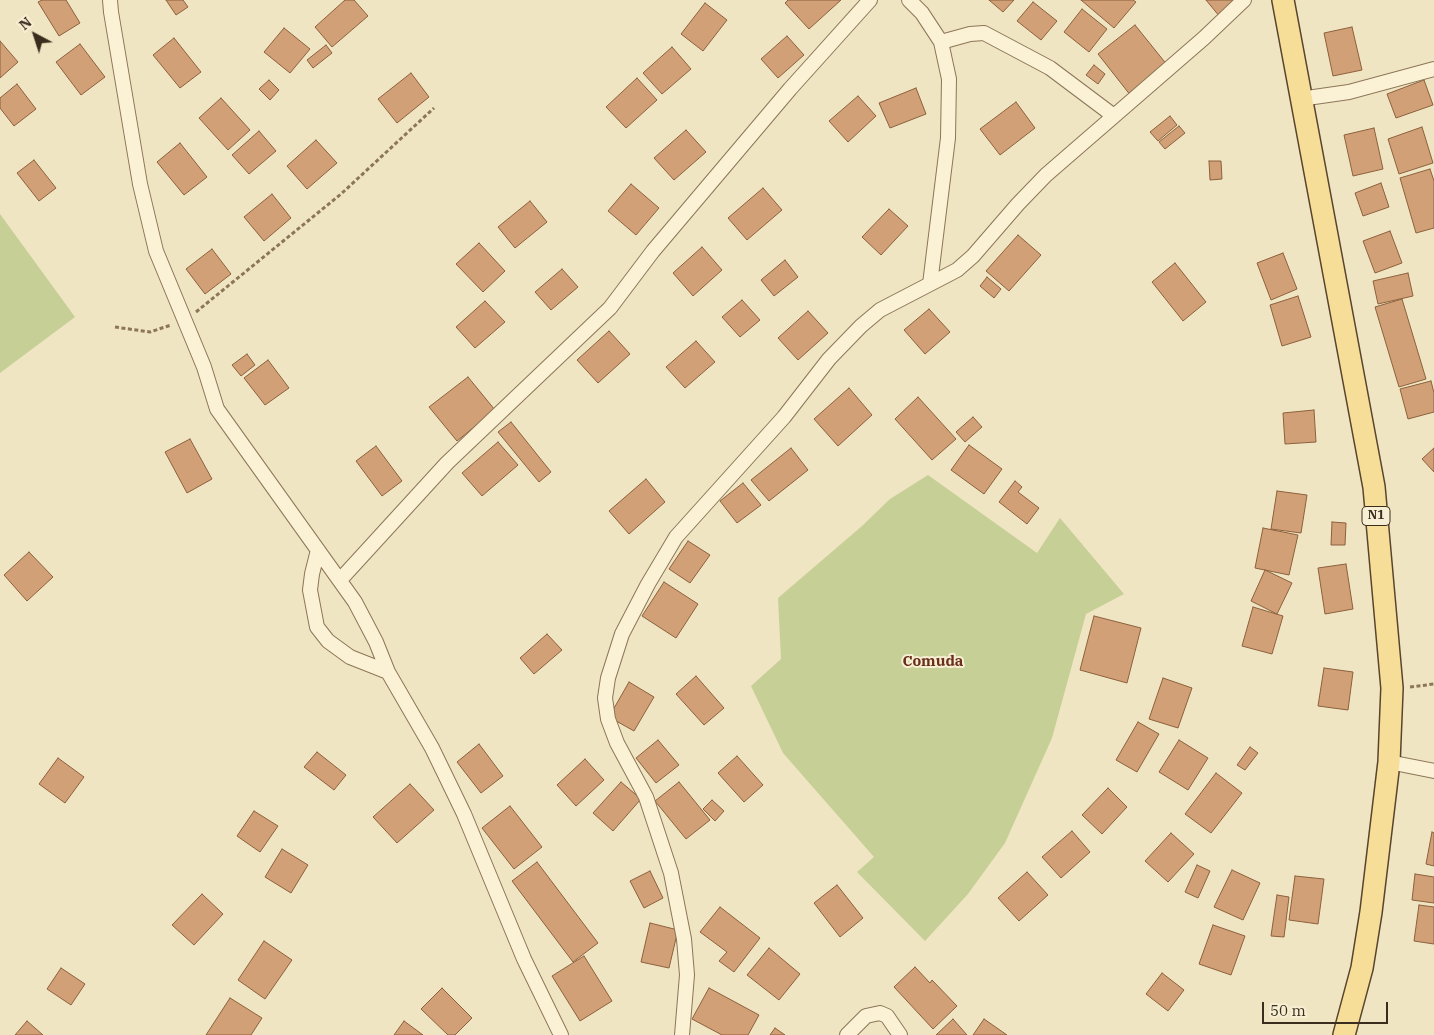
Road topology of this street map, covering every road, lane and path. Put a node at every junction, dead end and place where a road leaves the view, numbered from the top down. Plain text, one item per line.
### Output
1 (100, 0) edge
2 (870, 0) edge
3 (909, 0) edge
4 (1244, 0) edge
5 (1283, 0) edge
6 (111, 6) edge
7 (941, 42) junction
8 (1434, 69) edge
9 (1300, 99) junction
10 (434, 108) dead end
11 (1114, 116) junction
12 (930, 284) junction
13 (185, 321) junction
14 (114, 327) dead end
15 (318, 550) junction
16 (340, 580) junction
17 (388, 672) junction
18 (1434, 684) edge
19 (1392, 688) junction
20 (1389, 762) junction
21 (1434, 771) edge
22 (560, 1035) edge
23 (682, 1035) edge
24 (847, 1035) edge
25 (900, 1035) edge
26 (1344, 1035) edge

1 - 6 street
2 - 16 street
3 - 7 street
4 - 11 street
5 - 9 main road, N1
6 - 13 street
7 - 11 street
7 - 12 street
8 - 9 street
9 - 19 main road, N1
10 - 13 path
11 - 12 street
12 - 23 street
13 - 14 path
13 - 15 street
15 - 16 street
15 - 17 street
16 - 17 street
17 - 22 street
18 - 19 path
19 - 20 main road, N1
20 - 21 street
20 - 26 main road, N1
24 - 25 street

